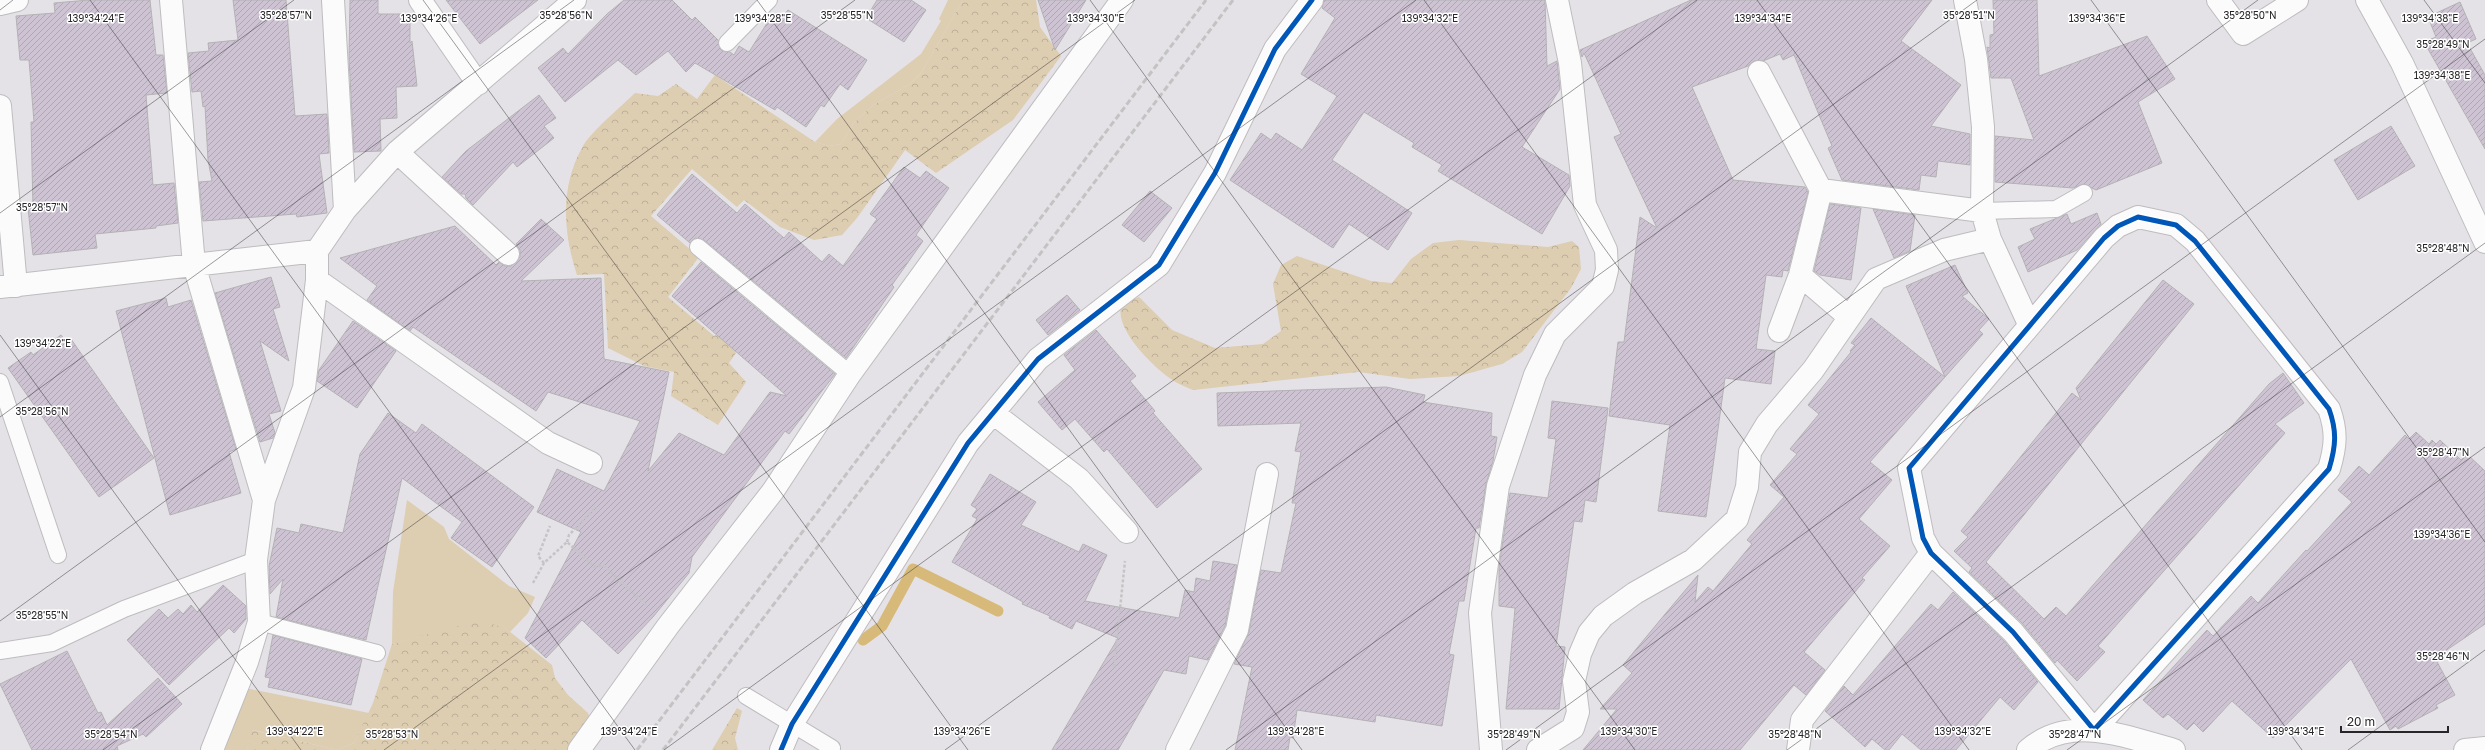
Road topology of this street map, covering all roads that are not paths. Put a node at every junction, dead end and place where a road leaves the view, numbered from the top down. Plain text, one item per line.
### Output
1 (17, 0) edge
2 (171, 0) edge
3 (333, 0) edge
4 (420, 0) edge
5 (575, 0) edge
6 (769, 0) edge
7 (1122, 0) edge
8 (1312, 0) edge
9 (1558, 0) edge
10 (1964, 0) edge
11 (2218, 0) edge
12 (2297, 0) edge
13 (2367, 0) edge
14 (0, 4) edge
15 (727, 43) dead end
16 (1759, 72) dead end
17 (478, 84) junction
18 (0, 106) edge
19 (397, 152) junction
20 (1821, 190) junction
21 (2084, 193) dead end
22 (345, 210) junction
23 (1982, 211) junction
24 (1990, 239) junction
25 (2485, 242) edge
26 (698, 247) dead end
27 (317, 251) junction
28 (508, 254) dead end
29 (194, 265) junction
30 (1800, 275) junction
31 (316, 280) junction
32 (8, 287) edge
33 (1849, 317) junction
34 (2029, 324) junction
35 (1779, 331) dead end
36 (850, 374) junction
37 (0, 382) edge
38 (993, 413) junction
39 (591, 463) dead end
40 (1267, 474) dead end
41 (264, 500) junction
42 (1127, 532) dead end
43 (1931, 552) junction
44 (58, 555) dead end
45 (256, 560) junction
46 (259, 622) junction
47 (0, 651) edge
48 (377, 653) dead end
49 (746, 696) dead end
50 (792, 724) junction
51 (2094, 730) junction
52 (832, 748) dead end
53 (2485, 748) edge
54 (212, 750) edge
55 (579, 750) edge
56 (781, 750) edge
57 (1177, 750) edge
58 (1491, 750) edge
59 (1538, 750) edge
60 (1798, 750) edge
61 (2028, 750) edge
62 (2174, 750) edge
63 (2465, 750) edge

1 - 14 street
2 - 29 street
3 - 22 street
4 - 17 street
5 - 17 street
6 - 15 lane
7 - 36 street
8 - 38 street
9 - 58 street
10 - 23 street
11 - 12 street
13 - 25 street
16 - 20 street
17 - 19 street
18 - 32 street
19 - 22 street
19 - 28 street
20 - 23 street
20 - 30 street
21 - 23 lane
22 - 27 street
23 - 24 street
24 - 33 street
24 - 34 street
26 - 36 lane
27 - 29 street
27 - 31 street
29 - 32 street
29 - 41 street
30 - 33 street
30 - 35 street
31 - 39 street
31 - 41 street
33 - 59 street
34 - 43 street
34 - 51 street
36 - 55 street
37 - 44 lane
38 - 42 street
38 - 50 street
40 - 57 street
41 - 45 street
43 - 51 street
43 - 60 street
45 - 46 street
45 - 47 lane
46 - 48 lane
46 - 54 street
49 - 50 lane
50 - 52 lane
50 - 56 street
51 - 61 street
51 - 62 street
53 - 63 street

